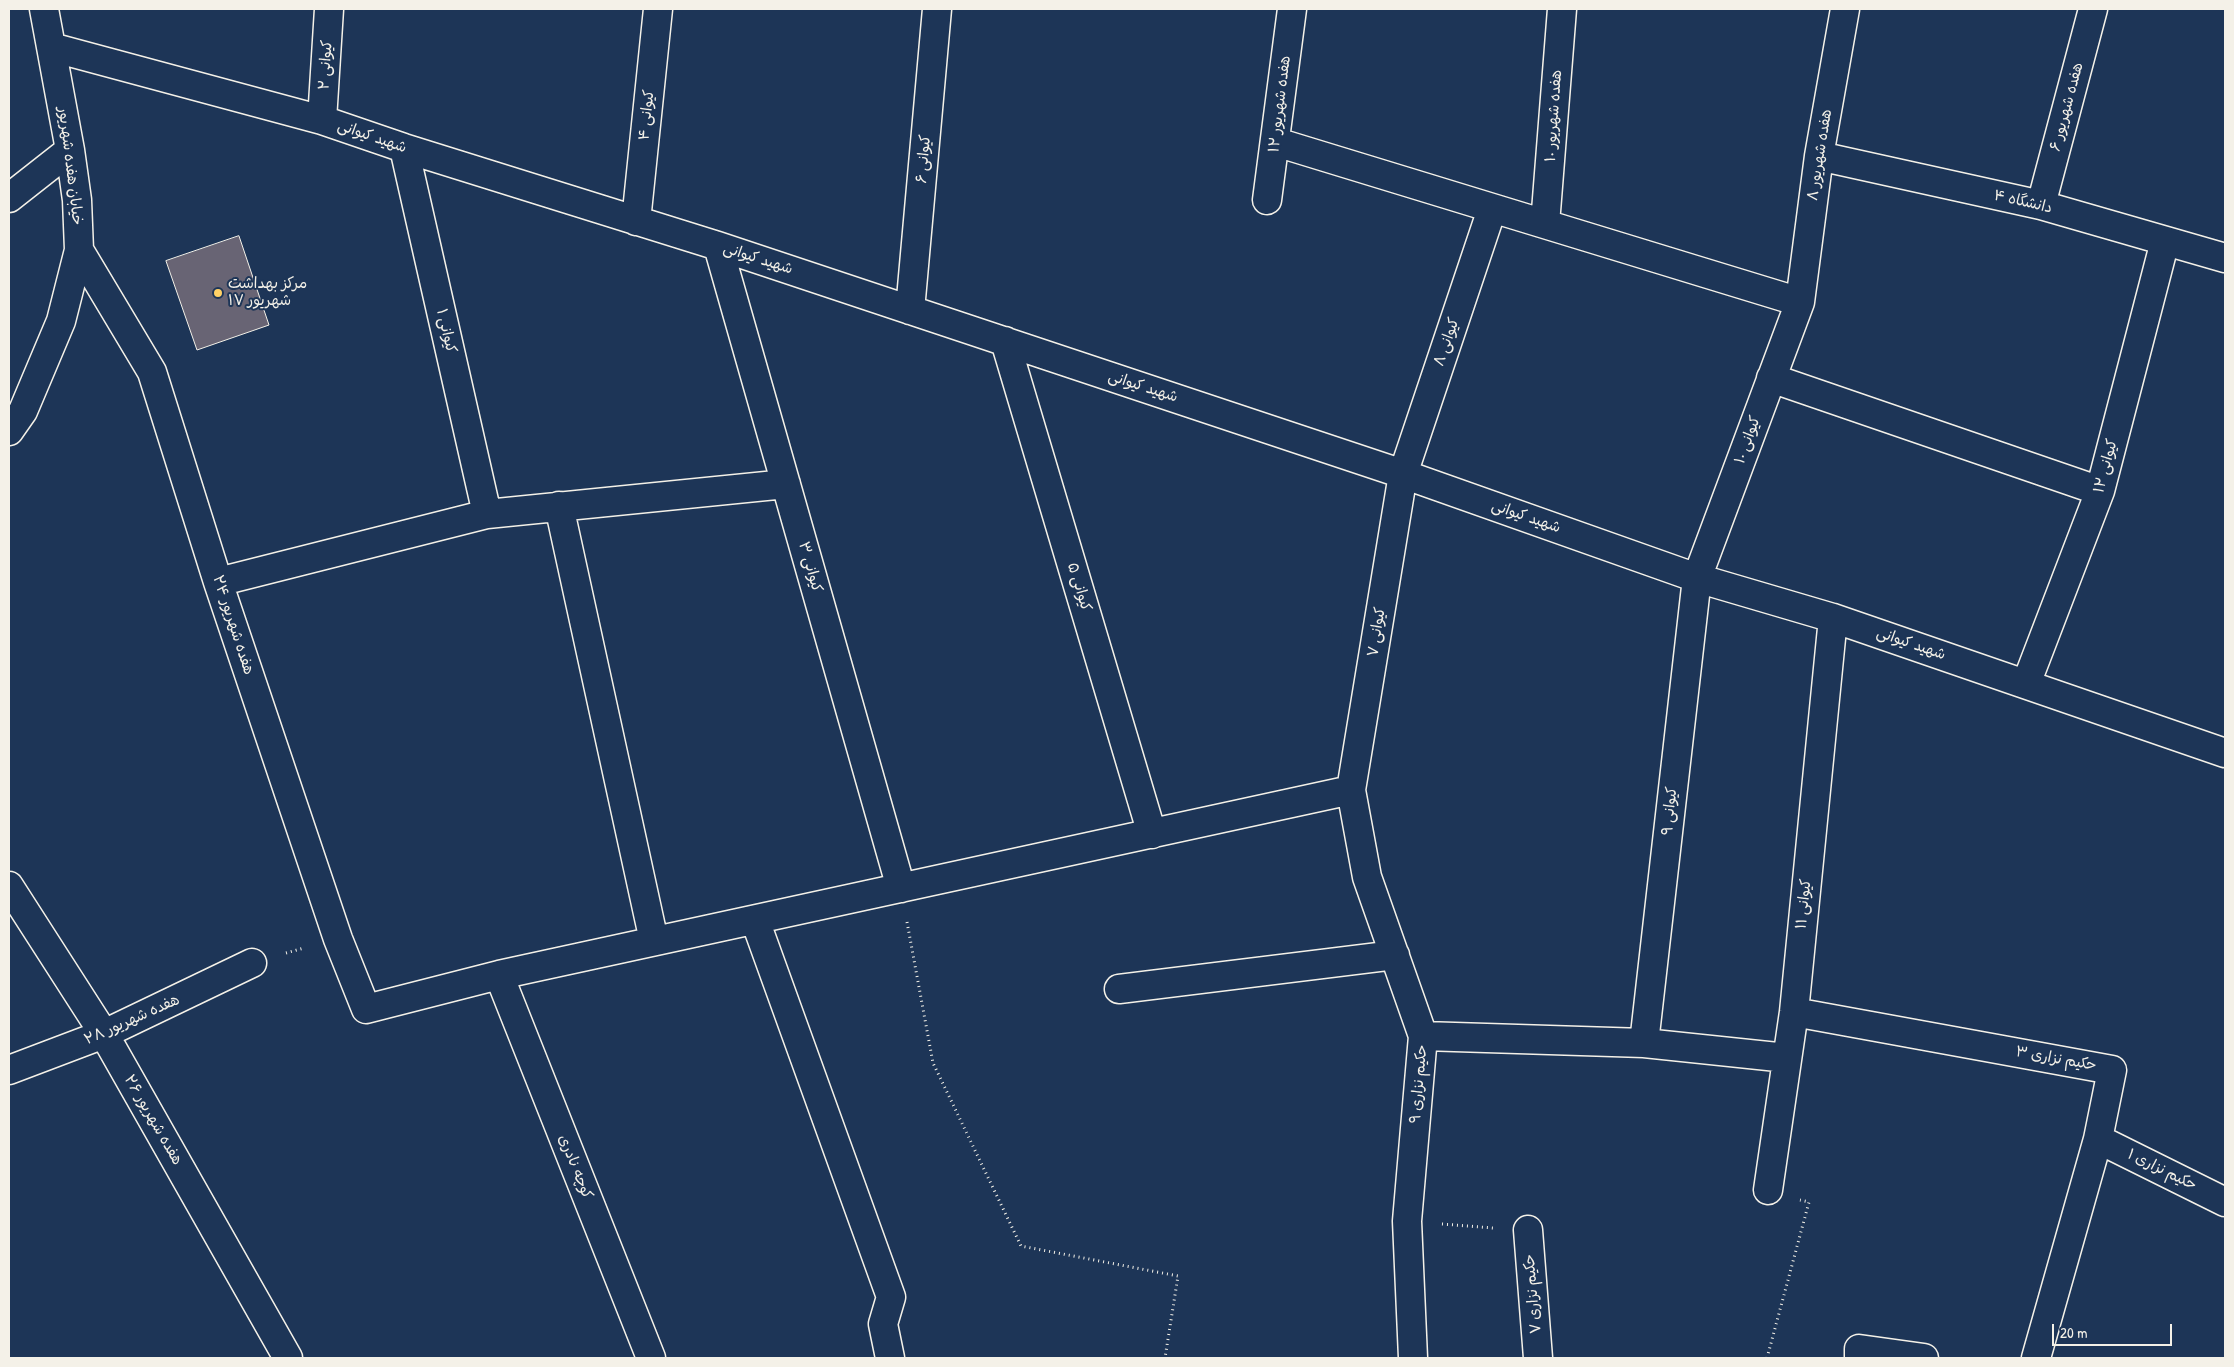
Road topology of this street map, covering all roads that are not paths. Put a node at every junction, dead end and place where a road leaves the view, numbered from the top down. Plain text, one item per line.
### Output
1 (44, 9) edge
2 (329, 9) edge
3 (658, 9) edge
4 (937, 9) edge
5 (1292, 9) edge
6 (1562, 9) edge
7 (1845, 9) edge
8 (2093, 9) edge
9 (52, 47) junction
10 (322, 120) junction
11 (1276, 142) junction
12 (404, 148) junction
13 (70, 150) junction
14 (1819, 156) junction
15 (9, 198) edge
16 (1268, 200) dead end
17 (2041, 205) junction
18 (1492, 209) junction
19 (636, 221) junction
20 (1545, 224) junction
21 (2165, 241) junction
22 (718, 246) junction
23 (79, 250) junction
24 (2225, 258) edge
25 (1800, 302) junction
26 (910, 310) junction
27 (1005, 341) junction
28 (1771, 378) junction
29 (9, 431) edge
30 (1403, 474) junction
31 (786, 484) junction
32 (2100, 491) junction
33 (559, 506) junction
34 (487, 514) junction
35 (1697, 578) junction
36 (218, 582) junction
37 (1833, 618) junction
38 (2026, 684) junction
39 (2225, 753) edge
40 (1351, 790) junction
41 (1152, 834) junction
42 (9, 886) edge
43 (901, 888) junction
44 (755, 920) junction
45 (654, 942) junction
46 (1395, 955) junction
47 (252, 963) road end
48 (499, 975) junction
49 (1118, 989) dead end
50 (1794, 1012) junction
51 (104, 1034) junction
52 (1423, 1036) junction
53 (1644, 1044) junction
54 (1787, 1058) junction
55 (9, 1070) edge
56 (2098, 1139) junction
57 (1768, 1190) road end
58 (2225, 1202) edge
59 (1528, 1230) road end
60 (288, 1358) edge
61 (651, 1358) edge
62 (890, 1358) edge
63 (1413, 1358) edge
64 (1538, 1358) edge
65 (1859, 1358) edge
66 (1924, 1358) edge
67 (2036, 1358) edge

1 - 9 street, خیابان هفده شهریور
2 - 10 street, کیوانی ۲
3 - 19 street, کیوانی ۴
4 - 26 street, کیوانی ۶
5 - 11 street, هفده شهریور ۱۲
6 - 20 street, هفده شهریور ۱۰
7 - 14 street, هفده شهریور ۸
8 - 17 street, هفده شهریور ۶
9 - 10 street, شهید کیوانی
9 - 13 street, خیابان هفده شهریور
10 - 12 street, شهید کیوانی
11 - 16 street, هفده شهریور ۱۲
11 - 18 street
12 - 19 street, شهید کیوانی
12 - 34 street, کیوانی ۱
13 - 15 street
13 - 23 street, خیابان هفده شهریور
14 - 17 street, دانشگاه ۴
14 - 25 street, هفده شهریور ۸
17 - 21 street, دانشگاه ۴
18 - 20 street
18 - 30 street, کیوانی ۸
19 - 22 street, شهید کیوانی
20 - 25 street
21 - 24 street, دانشگاه ۴
21 - 32 street, کیوانی ۱۲
22 - 26 street, شهید کیوانی
22 - 31 street, کیوانی ۳
23 - 29 street, خیابان هفده شهریور
23 - 36 street, هفده شهریور ۲۴
25 - 28 street, کیوانی ۱۰
26 - 27 street, شهید کیوانی
27 - 30 street, شهید کیوانی
27 - 41 street, کیوانی ۵
28 - 32 street
28 - 35 street, کیوانی ۱۰
30 - 35 street, شهید کیوانی
30 - 40 street, کیوانی ۷
31 - 33 street
31 - 43 street, کیوانی ۳
32 - 38 street, کیوانی ۱۲
33 - 34 street
33 - 45 street
34 - 36 street
35 - 37 street, شهید کیوانی
35 - 53 street, کیوانی ۹
36 - 48 street, هفده شهریور ۲۴
37 - 38 street, شهید کیوانی
37 - 50 street, کیوانی ۱۱
38 - 39 street, شهید کیوانی
40 - 41 street
40 - 46 street, حکیم نزاری ۹
41 - 43 street
42 - 51 street, هفده شهریور ۲۶
43 - 44 street
44 - 45 street
44 - 62 street
45 - 48 street
46 - 49 street
46 - 52 street, حکیم نزاری ۹
47 - 51 street, هفده شهریور ۲۸
48 - 61 street, کوچه نادری
50 - 54 street, کیوانی ۱۱
50 - 56 street, حکیم نزاری ۳
51 - 55 street, هفده شهریور ۲۸
51 - 60 street, هفده شهریور ۲۶
52 - 53 street
52 - 63 street, حکیم نزاری ۹
53 - 54 street
54 - 57 street, کیوانی ۱۱
56 - 58 street, حکیم نزاری ۱
56 - 67 street, حکیم نزاری ۳
59 - 64 street, حکیم نزاری ۷
65 - 66 street

